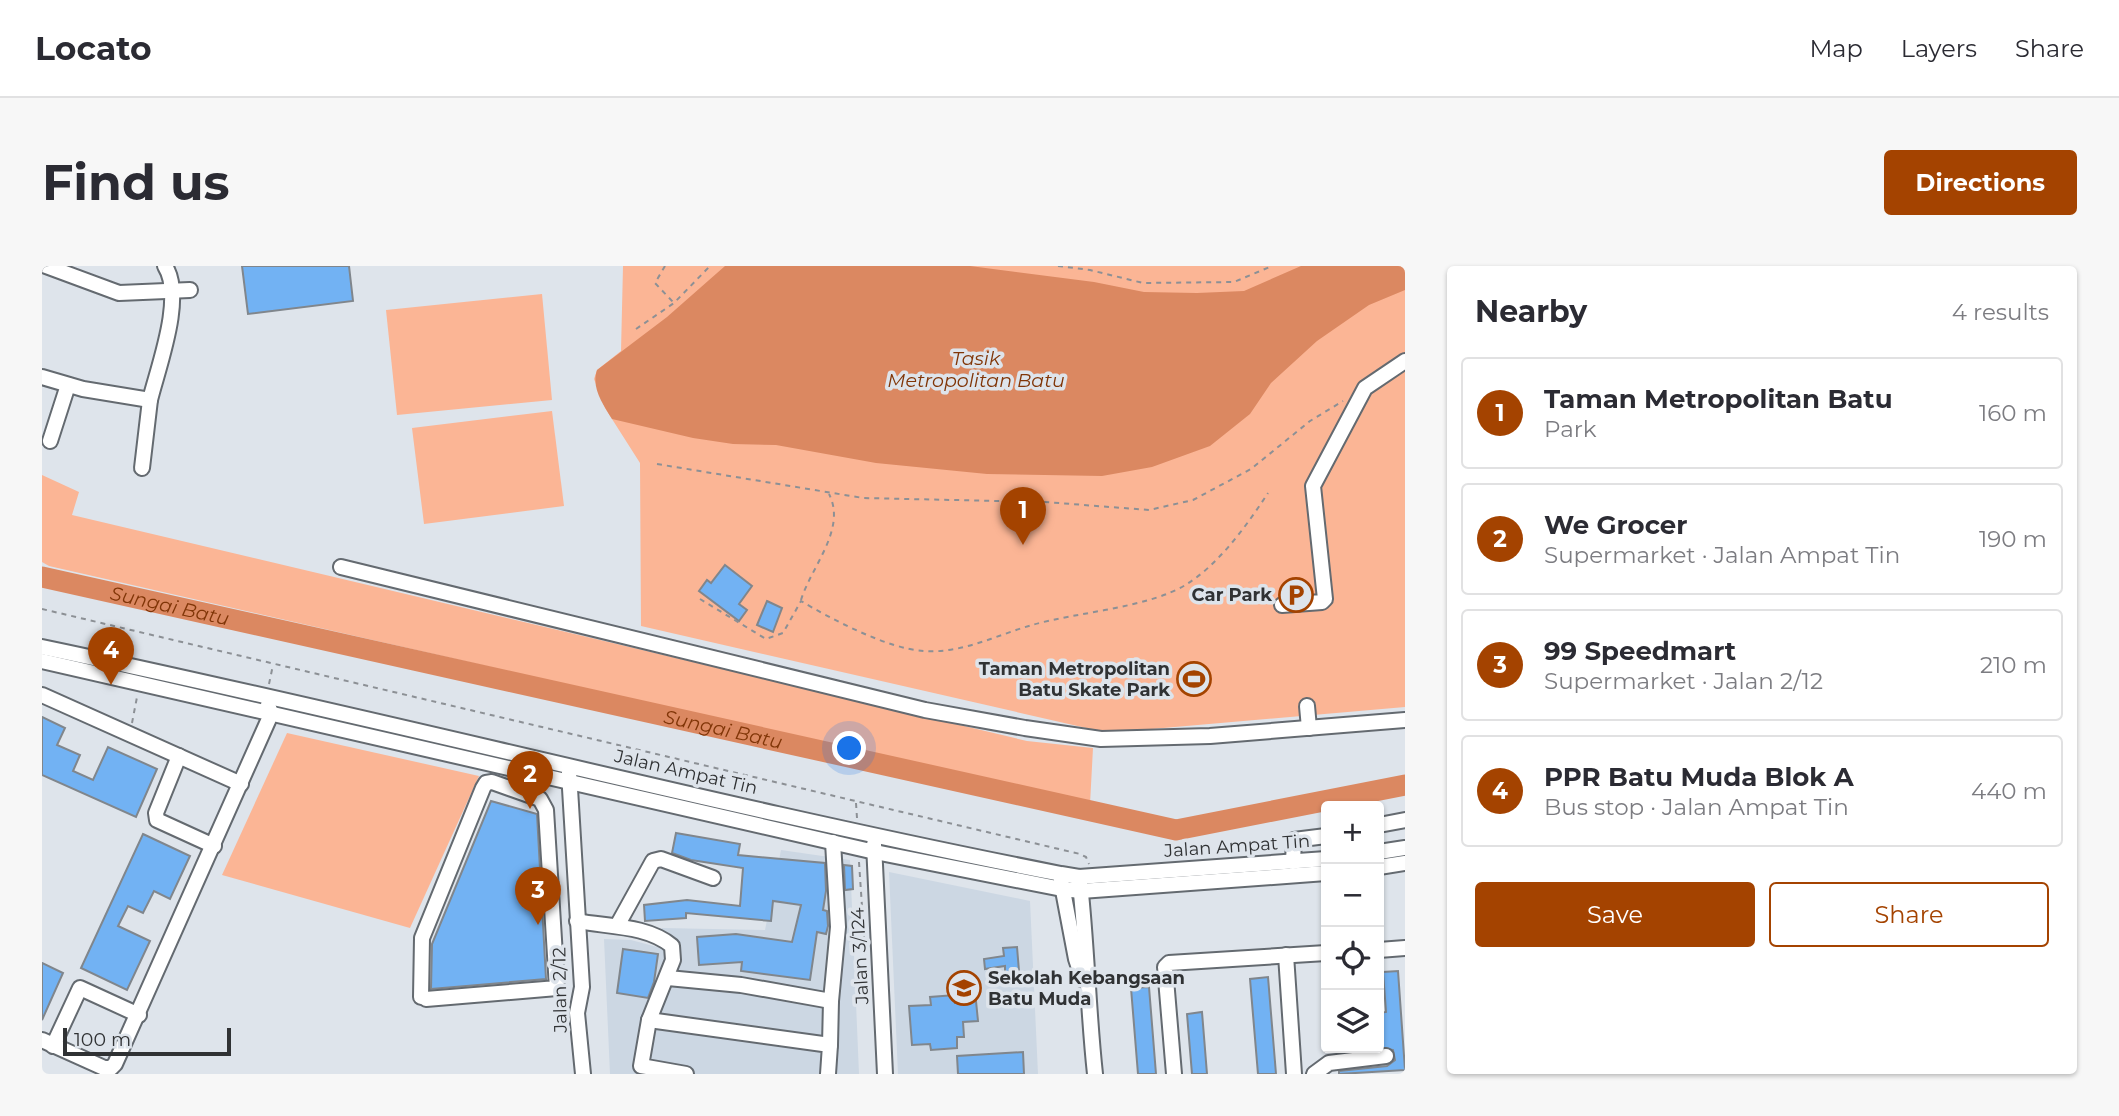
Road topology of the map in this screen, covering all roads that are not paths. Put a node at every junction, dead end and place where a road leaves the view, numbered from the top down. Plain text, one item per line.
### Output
1 (46, 266) edge
2 (165, 266) edge
3 (172, 290) junction
4 (190, 290) dead end
5 (1405, 360) edge
6 (42, 377) edge
7 (68, 385) junction
8 (150, 400) junction
9 (50, 441) dead end
10 (142, 468) dead end
11 (341, 567) dead end
12 (1282, 605) dead end
13 (42, 647) edge
14 (42, 661) edge
15 (212, 682) junction
16 (42, 695) edge
17 (1310, 706) dead end
18 (271, 713) junction
19 (1405, 720) edge
20 (1312, 728) junction
21 (179, 756) junction
22 (569, 764) junction
23 (569, 780) junction
24 (241, 784) junction
25 (1405, 820) edge
26 (1384, 824) edge
27 (874, 836) junction
28 (1321, 837) edge
29 (833, 842) junction
30 (214, 846) junction
31 (1405, 848) edge
32 (1384, 851) edge
33 (874, 852) junction
34 (1321, 859) edge
35 (1293, 862) junction
36 (1405, 863) edge
37 (1384, 866) edge
38 (1321, 873) edge
39 (713, 878) dead end
40 (1083, 881) junction
41 (1061, 882) junction
42 (578, 922) junction
43 (617, 926) junction
44 (1405, 948) edge
45 (1384, 950) edge
46 (1321, 953) edge
47 (1286, 956) junction
48 (668, 978) junction
49 (557, 988) junction
50 (582, 988) junction
51 (1086, 988) junction
52 (831, 1002) junction
53 (139, 1015) junction
54 (649, 1020) junction
55 (48, 1043) edge
56 (830, 1045) junction
57 (1386, 1056) dead end
58 (641, 1070) edge
59 (583, 1074) edge
60 (686, 1074) edge
61 (828, 1074) edge
62 (885, 1074) edge
63 (1095, 1074) edge
64 (1174, 1074) edge
65 (1294, 1074) edge
66 (1314, 1074) edge

1 - 3 street
2 - 3 street
3 - 4 street
3 - 8 street
5 - 12 street
6 - 7 street
7 - 8 street
7 - 9 street
8 - 10 street
11 - 20 street
13 - 15 street, Jalan Ampat Tin
14 - 18 street, Jalan Ampat Tin
15 - 18 street
15 - 22 street, Jalan Ampat Tin
16 - 21 street
17 - 20 street
18 - 23 street, Jalan Ampat Tin
18 - 24 street
19 - 20 street
21 - 24 street
21 - 30 street
22 - 23 street, Jalan 2/12
22 - 27 street, Jalan Ampat Tin
23 - 29 street, Jalan Ampat Tin
23 - 42 street, Jalan 2/12
24 - 30 street
25 - 26 street
27 - 33 street, Jalan 3/124
27 - 41 street, Jalan Ampat Tin
28 - 35 street
29 - 33 street, Jalan Ampat Tin
29 - 52 street
30 - 53 street
31 - 32 street
33 - 41 street, Jalan Ampat Tin
33 - 62 street, Jalan 3/124
34 - 35 street, Jalan Ampat Tin
35 - 40 street, Jalan Ampat Tin
36 - 37 street
38 - 40 street, Jalan Ampat Tin
39 - 43 street
40 - 41 street, Jalan Ampat Tin
40 - 51 street
41 - 51 street
42 - 43 street
42 - 50 street, Jalan 2/12
43 - 48 street
44 - 45 street
46 - 47 street
47 - 64 street
47 - 65 street
48 - 52 street
48 - 54 street
49 - 49 street
49 - 50 street
50 - 59 street, Jalan 2/12
51 - 63 street
52 - 56 street
53 - 55 street
53 - 55 street
54 - 56 street
54 - 58 street
56 - 61 street
57 - 66 street
58 - 60 street

